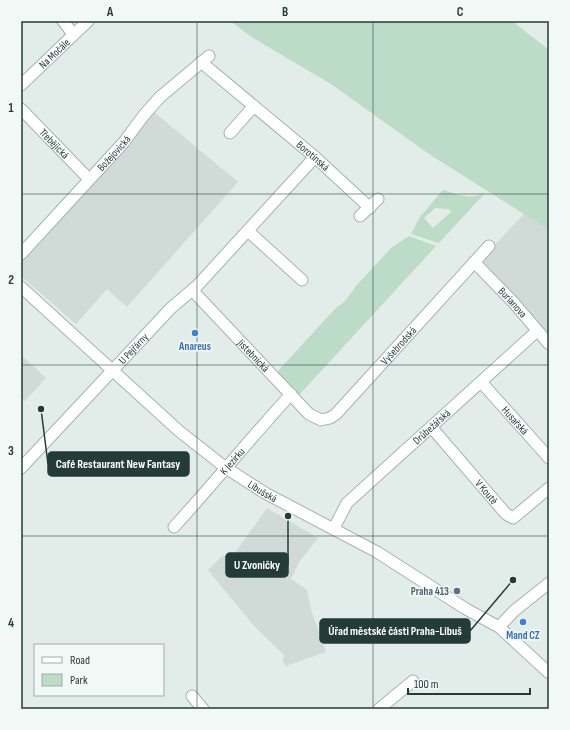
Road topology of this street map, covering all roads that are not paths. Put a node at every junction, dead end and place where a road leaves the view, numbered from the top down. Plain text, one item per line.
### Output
1 (63, 21) edge
2 (88, 21) edge
3 (73, 34) junction
4 (205, 59) joint
5 (21, 85) edge
6 (254, 106) junction
7 (21, 109) edge
8 (230, 133) dead end
9 (315, 157) junction
10 (88, 178) junction
11 (378, 199) dead end
12 (369, 208) junction
13 (360, 216) dead end
14 (248, 231) junction
15 (489, 246) dead end
16 (21, 254) edge
17 (474, 262) junction
18 (302, 280) dead end
19 (21, 286) edge
20 (192, 290) junction
21 (537, 331) junction
22 (549, 344) edge
23 (113, 370) junction
24 (482, 383) junction
25 (290, 394) junction
26 (317, 420) joint
27 (432, 428) junction
28 (549, 458) edge
29 (21, 468) edge
30 (226, 468) junction
31 (549, 488) edge
32 (174, 527) dead end
33 (334, 528) junction
34 (549, 583) edge
35 (499, 627) junction
36 (549, 673) edge
37 (413, 681) dead end
38 (192, 696) dead end
39 (203, 709) edge
40 (379, 709) edge

1 - 3 street
2 - 3 street, Na Močále
3 - 5 street, Na Močále
4 - 6 street, Borotínská
4 - 10 street, Božejovická
6 - 8 street
6 - 9 street, Borotínská
7 - 10 street, Třebějická
9 - 12 street, Borotínská
9 - 14 street, U Pejřárny
10 - 16 street, Božejovická
11 - 12 street
12 - 13 street
14 - 18 street
14 - 20 street, U Pejřárny
15 - 17 street, Vyšebrodská
17 - 21 street, Burianova
17 - 26 street, Vyšebrodská
19 - 23 street, Libušská
20 - 23 street, U Pejřárny
20 - 25 street, Jistebnická
21 - 22 street, Burianova
21 - 24 street, Drůbežářská
23 - 29 street, U Pejřárny
23 - 30 street, Libušská
24 - 27 street, Drůbežářská
24 - 28 street, Husařská
25 - 26 street, Jistebnická
25 - 30 street, K Jezírku
27 - 31 street, V Koutě
27 - 33 street, Drůbežářská
30 - 32 street, K Jezírku
30 - 33 street, Libušská
33 - 35 street, Libušská
34 - 35 street
35 - 36 street, Libušská
37 - 40 street
38 - 39 street

